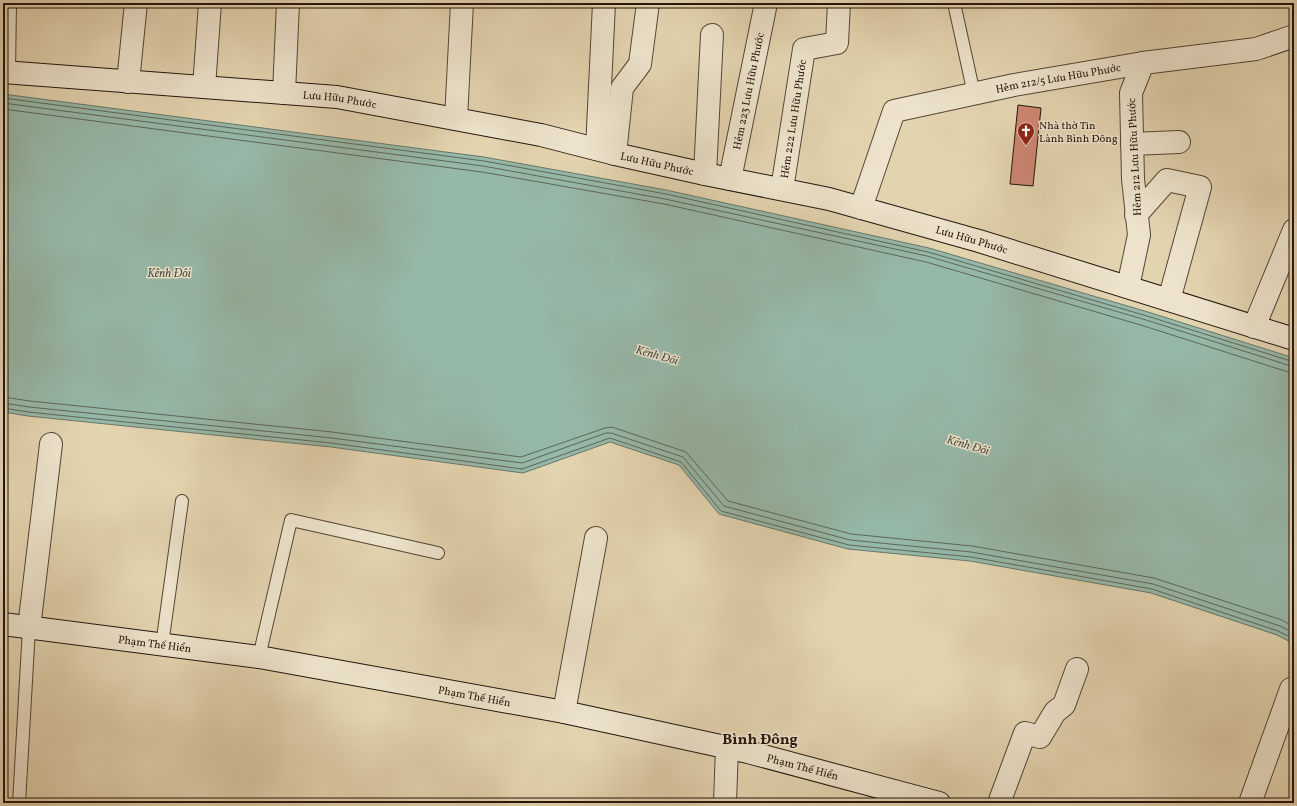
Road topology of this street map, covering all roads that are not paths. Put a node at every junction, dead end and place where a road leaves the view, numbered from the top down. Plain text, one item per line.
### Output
1 (5, 3) edge
2 (136, 3) edge
3 (210, 3) edge
4 (288, 3) edge
5 (462, 3) edge
6 (604, 3) edge
7 (648, 3) edge
8 (766, 3) edge
9 (840, 3) edge
10 (954, 3) edge
11 (712, 35) dead end
12 (1294, 36) edge
13 (1143, 63) junction
14 (3, 72) edge
15 (128, 82) junction
16 (204, 87) junction
17 (284, 93) junction
18 (974, 94) junction
19 (456, 119) junction
20 (1179, 142) dead end
21 (1132, 144) junction
22 (606, 151) junction
23 (706, 174) junction
24 (730, 179) junction
25 (782, 189) junction
26 (861, 208) junction
27 (1136, 215) junction
28 (1294, 230) edge
29 (1128, 287) junction
30 (1169, 300) junction
31 (1254, 327) junction
32 (1294, 340) edge
33 (51, 444) dead end
34 (182, 502) dead end
35 (596, 538) dead end
36 (438, 553) dead end
37 (3, 624) edge
38 (29, 628) junction
39 (162, 645) junction
40 (259, 657) junction
41 (1077, 669) dead end
42 (1291, 689) dead end
43 (564, 712) junction
44 (727, 747) junction
45 (19, 803) edge
46 (725, 803) edge
47 (939, 803) edge
48 (1000, 803) edge
49 (1250, 803) edge

1 - 14 street
2 - 15 street
3 - 16 street
4 - 17 street
5 - 19 street
6 - 22 street
7 - 22 street
8 - 24 street, Hẻm 223 Lưu Hữu Phước
9 - 25 street, Hẻm 222 Lưu Hữu Phước
10 - 18 lane
11 - 23 street
12 - 13 street
13 - 18 street, Hẻm 212/5 Lưu Hữu Phước
13 - 21 street, Hẻm 212 Lưu Hữu Phước
14 - 15 street, Lưu Hữu Phước
15 - 16 street, Lưu Hữu Phước
16 - 17 street, Lưu Hữu Phước
17 - 19 street, Lưu Hữu Phước
18 - 26 street, Hẻm 212/5 Lưu Hữu Phước
19 - 22 street, Lưu Hữu Phước
20 - 21 street
21 - 27 street, Hẻm 212 Lưu Hữu Phước
22 - 23 street, Lưu Hữu Phước
23 - 24 street, Lưu Hữu Phước
24 - 25 street, Lưu Hữu Phước
25 - 26 street, Lưu Hữu Phước
26 - 29 street, Lưu Hữu Phước
27 - 29 street, Hẻm 212 Lưu Hữu Phước
27 - 30 street
28 - 31 street
29 - 30 street, Lưu Hữu Phước
30 - 31 street, Lưu Hữu Phước
31 - 32 street, Lưu Hữu Phước
33 - 38 street
34 - 39 lane
35 - 43 street
36 - 40 lane
37 - 38 street, Phạm Thế Hiển
38 - 39 street, Phạm Thế Hiển
38 - 45 lane
39 - 40 street, Phạm Thế Hiển
40 - 43 street, Phạm Thế Hiển
41 - 48 street
42 - 49 street
43 - 44 street, Phạm Thế Hiển
44 - 46 street
44 - 47 street, Phạm Thế Hiển

